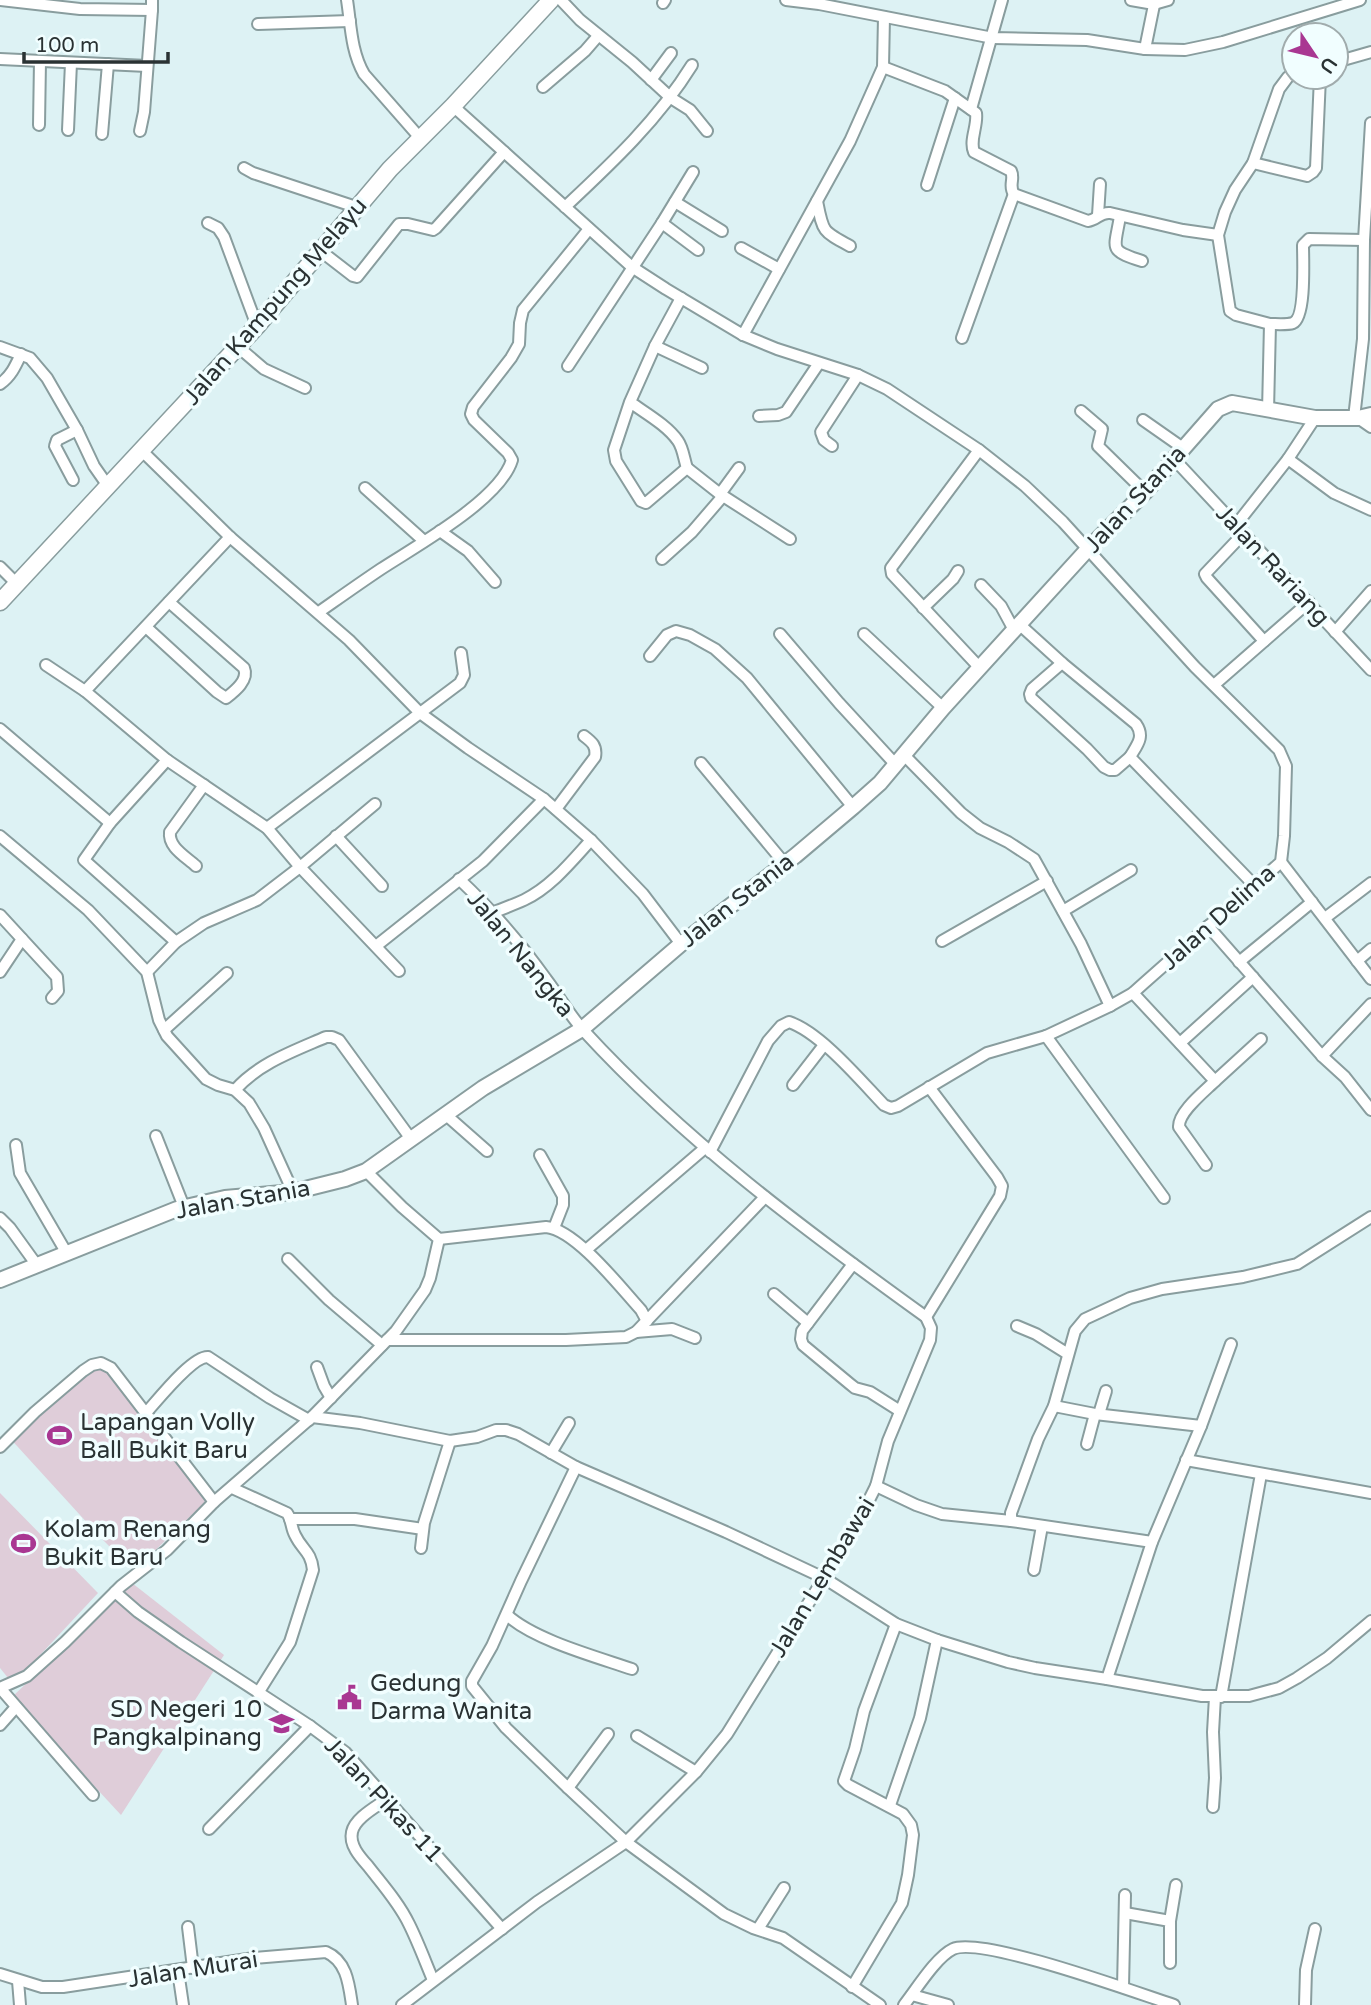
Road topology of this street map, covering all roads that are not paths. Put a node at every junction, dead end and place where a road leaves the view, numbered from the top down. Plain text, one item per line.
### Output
1 (0, 0) edge
2 (347, 0) edge
3 (551, 0) edge
4 (561, 0) edge
5 (786, 0) edge
6 (1002, 0) edge
7 (1130, 0) edge
8 (1168, 0) edge
9 (1360, 0) edge
10 (817, 2) edge
11 (1154, 2) edge
12 (840, 4) edge
13 (152, 5) edge
14 (884, 17) junction
15 (350, 22) junction
16 (258, 24) dead end
17 (598, 36) junction
18 (993, 38) junction
19 (1144, 49) junction
20 (1371, 52) edge
21 (671, 53) dead end
22 (1350, 58) edge
23 (0, 60) edge
24 (40, 61) junction
25 (71, 62) junction
26 (108, 64) junction
27 (692, 65) dead end
28 (147, 66) junction
29 (883, 67) junction
30 (652, 80) junction
31 (543, 87) dead end
32 (1280, 88) edge
33 (1319, 91) edge
34 (671, 98) junction
35 (956, 98) junction
36 (453, 106) junction
37 (971, 109) junction
38 (1371, 123) edge
39 (39, 125) dead end
40 (68, 130) dead end
41 (140, 131) dead end
42 (707, 131) dead end
43 (102, 134) dead end
44 (421, 139) junction
45 (505, 152) junction
46 (1252, 163) junction
47 (244, 168) dead end
48 (693, 173) dead end
49 (1100, 184) dead end
50 (928, 185) dead end
51 (1014, 194) junction
52 (817, 201) junction
53 (675, 202) junction
54 (359, 208) junction
55 (565, 208) junction
56 (1098, 215) junction
57 (1120, 216) junction
58 (208, 223) dead end
59 (662, 223) junction
60 (589, 229) junction
61 (722, 232) dead end
62 (1219, 235) junction
63 (1364, 240) junction
64 (850, 246) dead end
65 (741, 248) dead end
66 (698, 250) dead end
67 (322, 252) junction
68 (1142, 261) dead end
69 (632, 267) junction
70 (779, 269) junction
71 (681, 298) junction
72 (1270, 324) junction
73 (257, 326) junction
74 (743, 335) junction
75 (962, 338) dead end
76 (237, 346) junction
77 (655, 346) junction
78 (0, 347) edge
79 (21, 354) junction
80 (819, 363) junction
81 (568, 366) dead end
82 (702, 368) dead end
83 (858, 375) junction
84 (0, 384) edge
85 (305, 388) dead end
86 (630, 402) junction
87 (1082, 411) dead end
88 (1268, 411) junction
89 (758, 415) dead end
90 (1361, 417) edge
91 (1315, 418) junction
92 (1143, 420) dead end
93 (1371, 427) edge
94 (77, 430) junction
95 (832, 446) dead end
96 (979, 450) junction
97 (142, 451) junction
98 (1179, 454) junction
99 (1289, 459) junction
100 (687, 468) junction
101 (739, 468) dead end
102 (72, 480) dead end
103 (108, 486) junction
104 (365, 488) dead end
105 (1144, 492) junction
106 (721, 495) junction
107 (1371, 510) edge
108 (1240, 529) junction
109 (440, 531) junction
110 (230, 537) junction
111 (790, 539) dead end
112 (424, 541) junction
113 (1087, 550) junction
114 (662, 559) dead end
115 (0, 567) edge
116 (958, 570) dead end
117 (495, 582) dead end
118 (17, 584) junction
119 (981, 585) dead end
120 (1371, 591) edge
121 (169, 601) junction
122 (0, 602) edge
123 (1309, 602) junction
124 (923, 608) junction
125 (319, 612) junction
126 (146, 627) junction
127 (1016, 627) junction
128 (1335, 632) junction
129 (780, 634) dead end
130 (864, 634) dead end
131 (1264, 641) junction
132 (461, 653) dead end
133 (650, 656) dead end
134 (1062, 663) junction
135 (46, 665) dead end
136 (979, 667) junction
137 (1371, 670) edge
138 (1214, 685) junction
139 (85, 691) junction
140 (943, 708) junction
141 (420, 713) junction
142 (0, 729) edge
143 (584, 736) dead end
144 (1130, 757) junction
145 (167, 760) junction
146 (900, 760) junction
147 (701, 763) dead end
148 (204, 786) junction
149 (544, 799) junction
150 (376, 804) dead end
151 (853, 807) junction
152 (556, 809) junction
153 (110, 823) junction
154 (267, 828) junction
155 (0, 836) edge
156 (336, 836) junction
157 (591, 840) junction
158 (1280, 862) junction
159 (785, 864) junction
160 (196, 866) dead end
161 (300, 867) junction
162 (1131, 870) dead end
163 (459, 879) junction
164 (1046, 881) junction
165 (1371, 883) edge
166 (382, 886) dead end
167 (1255, 886) junction
168 (1312, 902) junction
169 (1063, 911) junction
170 (492, 913) junction
171 (0, 915) edge
172 (1325, 918) junction
173 (1208, 926) junction
174 (22, 939) junction
175 (942, 941) dead end
176 (176, 942) junction
177 (681, 944) junction
178 (376, 946) junction
179 (1371, 949) edge
180 (1357, 961) junction
181 (1239, 962) junction
182 (399, 971) dead end
183 (0, 972) edge
184 (146, 972) junction
185 (227, 973) dead end
186 (1253, 977) junction
187 (1371, 979) edge
188 (1133, 993) junction
189 (52, 998) dead end
190 (1371, 1004) edge
191 (1111, 1006) junction
192 (582, 1029) junction
193 (163, 1030) junction
194 (1046, 1036) junction
195 (1261, 1039) dead end
196 (1180, 1043) junction
197 (824, 1045) junction
198 (1322, 1056) junction
199 (1215, 1081) junction
200 (793, 1085) dead end
201 (929, 1087) junction
202 (234, 1090) junction
203 (1371, 1110) edge
204 (445, 1114) junction
205 (156, 1136) dead end
206 (411, 1139) junction
207 (16, 1145) dead end
208 (708, 1150) junction
209 (488, 1151) dead end
210 (540, 1154) dead end
211 (1206, 1165) dead end
212 (366, 1171) junction
213 (293, 1192) junction
214 (765, 1197) junction
215 (1164, 1198) dead end
216 (184, 1208) junction
217 (1371, 1217) edge
218 (0, 1218) edge
219 (554, 1228) junction
220 (439, 1239) junction
221 (586, 1250) junction
222 (66, 1252) junction
223 (288, 1259) dead end
224 (36, 1264) junction
225 (853, 1264) junction
226 (0, 1280) edge
227 (774, 1294) dead end
228 (926, 1317) junction
229 (647, 1321) junction
230 (808, 1323) junction
231 (1017, 1326) dead end
232 (636, 1332) junction
233 (695, 1338) dead end
234 (385, 1342) junction
235 (1231, 1344) dead end
236 (1068, 1354) junction
237 (317, 1367) dead end
238 (1106, 1391) dead end
239 (331, 1398) junction
240 (1054, 1406) junction
241 (900, 1411) junction
242 (145, 1414) junction
243 (1097, 1414) junction
244 (311, 1418) junction
245 (569, 1423) dead end
246 (1201, 1426) junction
247 (450, 1441) junction
248 (1087, 1444) dead end
249 (0, 1447) edge
250 (551, 1453) junction
251 (1186, 1460) junction
252 (576, 1467) junction
253 (1261, 1474) junction
254 (876, 1486) junction
255 (232, 1488) junction
256 (1371, 1493) edge
257 (214, 1502) junction
258 (290, 1519) junction
259 (1011, 1521) junction
260 (1042, 1526) junction
261 (423, 1530) junction
262 (1152, 1542) junction
263 (421, 1548) dead end
264 (1034, 1570) dead end
265 (824, 1578) junction
266 (115, 1592) junction
267 (507, 1615) junction
268 (1371, 1621) edge
269 (896, 1624) junction
270 (937, 1640) junction
271 (632, 1669) dead end
272 (1107, 1679) junction
273 (0, 1689) edge
274 (258, 1693) junction
275 (1218, 1697) junction
276 (16, 1707) junction
277 (0, 1725) edge
278 (310, 1726) junction
279 (608, 1734) dead end
280 (637, 1736) dead end
281 (696, 1772) junction
282 (568, 1788) junction
283 (93, 1795) dead end
284 (387, 1799) junction
285 (890, 1805) junction
286 (1213, 1807) dead end
287 (209, 1829) dead end
288 (626, 1842) junction
289 (1176, 1885) dead end
290 (783, 1888) dead end
291 (1125, 1895) dead end
292 (1125, 1913) junction
293 (1170, 1921) junction
294 (188, 1927) dead end
295 (502, 1928) junction
296 (758, 1929) junction
297 (1314, 1929) dead end
298 (1170, 1963) dead end
299 (193, 1968) junction
300 (178, 1971) junction
301 (0, 1974) edge
302 (433, 1980) junction
303 (18, 1981) junction
304 (852, 1987) junction
305 (1123, 1987) junction
306 (912, 1995) junction
307 (1162, 2003) edge
308 (20, 2005) edge
309 (183, 2005) edge
310 (352, 2005) edge
311 (402, 2005) edge
312 (880, 2005) edge
313 (904, 2005) edge
314 (948, 2005) edge
315 (1174, 2005) edge
316 (1305, 2005) edge

1 - 13 street
2 - 15 street
3 - 36 main road, Jalan Kampung Melayu
4 - 17 street
5 - 10 street
6 - 18 street
7 - 11 street
8 - 11 street
9 - 19 street
10 - 12 street
11 - 19 street
12 - 14 street
13 - 28 street
14 - 18 street
14 - 29 street
15 - 16 street
15 - 44 street
17 - 30 street
17 - 31 street
18 - 19 street
18 - 37 street
20 - 22 street
21 - 30 street
23 - 24 street
24 - 25 street
24 - 39 street
25 - 26 street
25 - 40 street
26 - 28 street
26 - 43 street
27 - 34 street
28 - 41 street
29 - 35 street
29 - 52 street
30 - 34 street
32 - 46 street
33 - 46 street
34 - 42 street
34 - 55 street
35 - 37 street
35 - 50 street
36 - 44 main road, Jalan Kampung Melayu
36 - 45 street, Jalan Delima
37 - 51 street
38 - 63 street
44 - 54 main road, Jalan Kampung Melayu
45 - 55 street, Jalan Delima
45 - 67 street
46 - 62 street
47 - 54 street
48 - 53 street
49 - 56 street
51 - 56 street
51 - 75 street
52 - 64 street
52 - 70 street
53 - 59 street
53 - 61 street
54 - 67 main road, Jalan Kampung Melayu
55 - 60 street, Jalan Delima
56 - 57 street
57 - 62 street
57 - 68 street
58 - 73 street
59 - 66 street
59 - 69 street
60 - 69 street, Jalan Delima
60 - 109 street
62 - 72 street
63 - 72 street
63 - 90 street
65 - 70 street
67 - 73 main road, Jalan Kampung Melayu
69 - 71 street, Jalan Delima
69 - 81 street
70 - 74 street
71 - 74 street, Jalan Delima
71 - 77 street
72 - 88 street
73 - 76 main road, Jalan Kampung Melayu
74 - 80 street, Jalan Delima
76 - 85 street
76 - 97 main road, Jalan Kampung Melayu
77 - 82 street
77 - 86 street
78 - 79 street
79 - 84 street
79 - 94 street
80 - 83 street, Jalan Delima
80 - 89 street
83 - 95 street
83 - 96 street, Jalan Delima
86 - 100 street
86 - 100 street
87 - 105 street
88 - 91 street, Jalan Stania
88 - 98 street, Jalan Stania
90 - 91 street, Jalan Stania
90 - 93 street
91 - 99 street
92 - 98 street, Jalan Rariang
94 - 102 street
94 - 103 street
96 - 113 street, Jalan Delima
96 - 124 street
97 - 103 main road, Jalan Kampung Melayu
97 - 110 street
98 - 105 street, Jalan Stania
98 - 108 street, Jalan Rariang
99 - 107 street
99 - 108 street
100 - 106 street
101 - 106 street
103 - 118 main road, Jalan Kampung Melayu
104 - 112 street
105 - 113 street, Jalan Stania
106 - 111 street
106 - 114 street
108 - 123 street, Jalan Rariang
108 - 131 street
109 - 112 street
109 - 117 street
110 - 121 street
110 - 125 street
112 - 125 street
113 - 127 street, Jalan Stania
113 - 138 street, Jalan Delima
115 - 118 street
116 - 124 street
118 - 122 main road, Jalan Kampung Melayu
119 - 127 street
120 - 128 street
121 - 126 street
121 - 126 street
123 - 128 street, Jalan Rariang
123 - 131 street
124 - 136 street
125 - 141 street
126 - 139 street
127 - 134 street
127 - 136 street, Jalan Stania
128 - 137 street, Jalan Rariang
129 - 146 street
130 - 140 street
131 - 138 street
132 - 141 street
133 - 151 street
134 - 144 street
134 - 144 street
135 - 139 street
136 - 140 street, Jalan Stania
138 - 158 street, Jalan Delima
139 - 145 street
140 - 146 street, Jalan Stania
141 - 149 street
141 - 154 street
142 - 153 street
143 - 152 street
144 - 167 street
145 - 148 street
145 - 153 street
146 - 151 street, Jalan Stania
146 - 164 street
147 - 159 street
148 - 154 street
148 - 160 street
149 - 152 street
149 - 163 street
150 - 156 street
151 - 159 street, Jalan Stania
152 - 157 street
153 - 176 street
154 - 161 street
155 - 184 street
156 - 161 street
156 - 166 street
157 - 170 street
157 - 177 street
158 - 167 street, Jalan Delima
158 - 168 street
159 - 177 street, Jalan Stania
161 - 176 street
161 - 178 street
162 - 169 street
163 - 170 street, Jalan Nangka
163 - 178 street
164 - 169 street
164 - 175 street
165 - 172 street
167 - 173 street, Jalan Delima
168 - 172 street
168 - 181 street
169 - 191 street
170 - 192 street, Jalan Nangka
171 - 174 street
172 - 180 street
173 - 181 street
173 - 188 street, Jalan Delima
174 - 183 street
174 - 189 street
176 - 184 street
177 - 192 street, Jalan Stania
178 - 182 street
179 - 180 street
180 - 187 street
181 - 186 street
184 - 193 street
185 - 193 street
186 - 196 street
186 - 198 street
188 - 191 street, Jalan Delima
188 - 196 street
190 - 198 street
191 - 194 street, Jalan Delima
192 - 204 street, Jalan Stania
192 - 208 street
193 - 202 street
194 - 201 street, Jalan Delima
194 - 215 street
195 - 199 street
196 - 199 street
197 - 200 street
197 - 201 street, Jalan Delima
197 - 208 street
198 - 203 street
199 - 211 street
201 - 228 street
202 - 206 street
202 - 213 street
204 - 206 street, Jalan Stania
204 - 209 street
205 - 216 street
206 - 212 street, Jalan Stania
207 - 222 street
208 - 214 street
208 - 221 street
210 - 219 street
212 - 213 street, Jalan Stania
212 - 220 street
213 - 216 street, Jalan Stania
214 - 225 street
214 - 229 street
216 - 222 street, Jalan Stania
217 - 236 street
218 - 224 street
219 - 220 street
219 - 221 street
220 - 234 street
221 - 229 street
222 - 224 street, Jalan Stania
223 - 234 street
224 - 226 street, Jalan Stania
225 - 228 street
225 - 230 street
227 - 230 street
228 - 241 street, Jalan Lembawai
229 - 232 street
230 - 241 street
231 - 236 street
232 - 233 street
232 - 234 street
234 - 239 street
235 - 246 street
236 - 240 street
237 - 239 street
238 - 243 street
239 - 244 street
240 - 243 street
240 - 259 street
241 - 254 street, Jalan Lembawai
242 - 244 street
242 - 249 street
242 - 257 street
243 - 246 street
243 - 248 street
244 - 247 street
244 - 255 street
245 - 250 street
246 - 251 street
247 - 250 street
247 - 261 street
250 - 252 street
251 - 253 street
251 - 262 street
252 - 265 street
252 - 267 street
253 - 256 street
253 - 275 street
254 - 259 street
254 - 265 street, Jalan Lembawai
255 - 257 street
255 - 258 street
257 - 266 street
258 - 261 street
258 - 274 street
259 - 260 street
260 - 262 street
260 - 264 street
261 - 263 street
262 - 272 street
265 - 269 street
265 - 281 street, Jalan Lembawai
266 - 273 street
266 - 274 street, Jalan Pikas 11
267 - 271 street
267 - 282 street
268 - 275 street
269 - 270 street
269 - 285 street
270 - 272 street
270 - 285 street
272 - 275 street
273 - 276 street
274 - 278 street, Jalan Pikas 11
275 - 286 street
276 - 277 street
276 - 283 street
278 - 284 street, Jalan Pikas 11
278 - 287 street
279 - 282 street
280 - 281 street
281 - 288 street, Jalan Lembawai
282 - 288 street
284 - 295 street, Jalan Pikas 11
284 - 302 street
285 - 304 street
288 - 295 street, Jalan Lembawai
288 - 296 street
289 - 293 street
290 - 296 street
291 - 292 street
292 - 293 street
292 - 305 street
293 - 298 street
294 - 299 street
295 - 302 street, Jalan Lembawai
296 - 304 street
297 - 316 street
299 - 300 street, Jalan Murai
299 - 310 street, Jalan Murai
300 - 303 street, Jalan Murai
300 - 309 street
301 - 303 street, Jalan Murai
302 - 311 street, Jalan Lembawai
303 - 308 street
304 - 312 street
305 - 306 street
305 - 307 street
306 - 313 street
306 - 314 street
307 - 315 street

